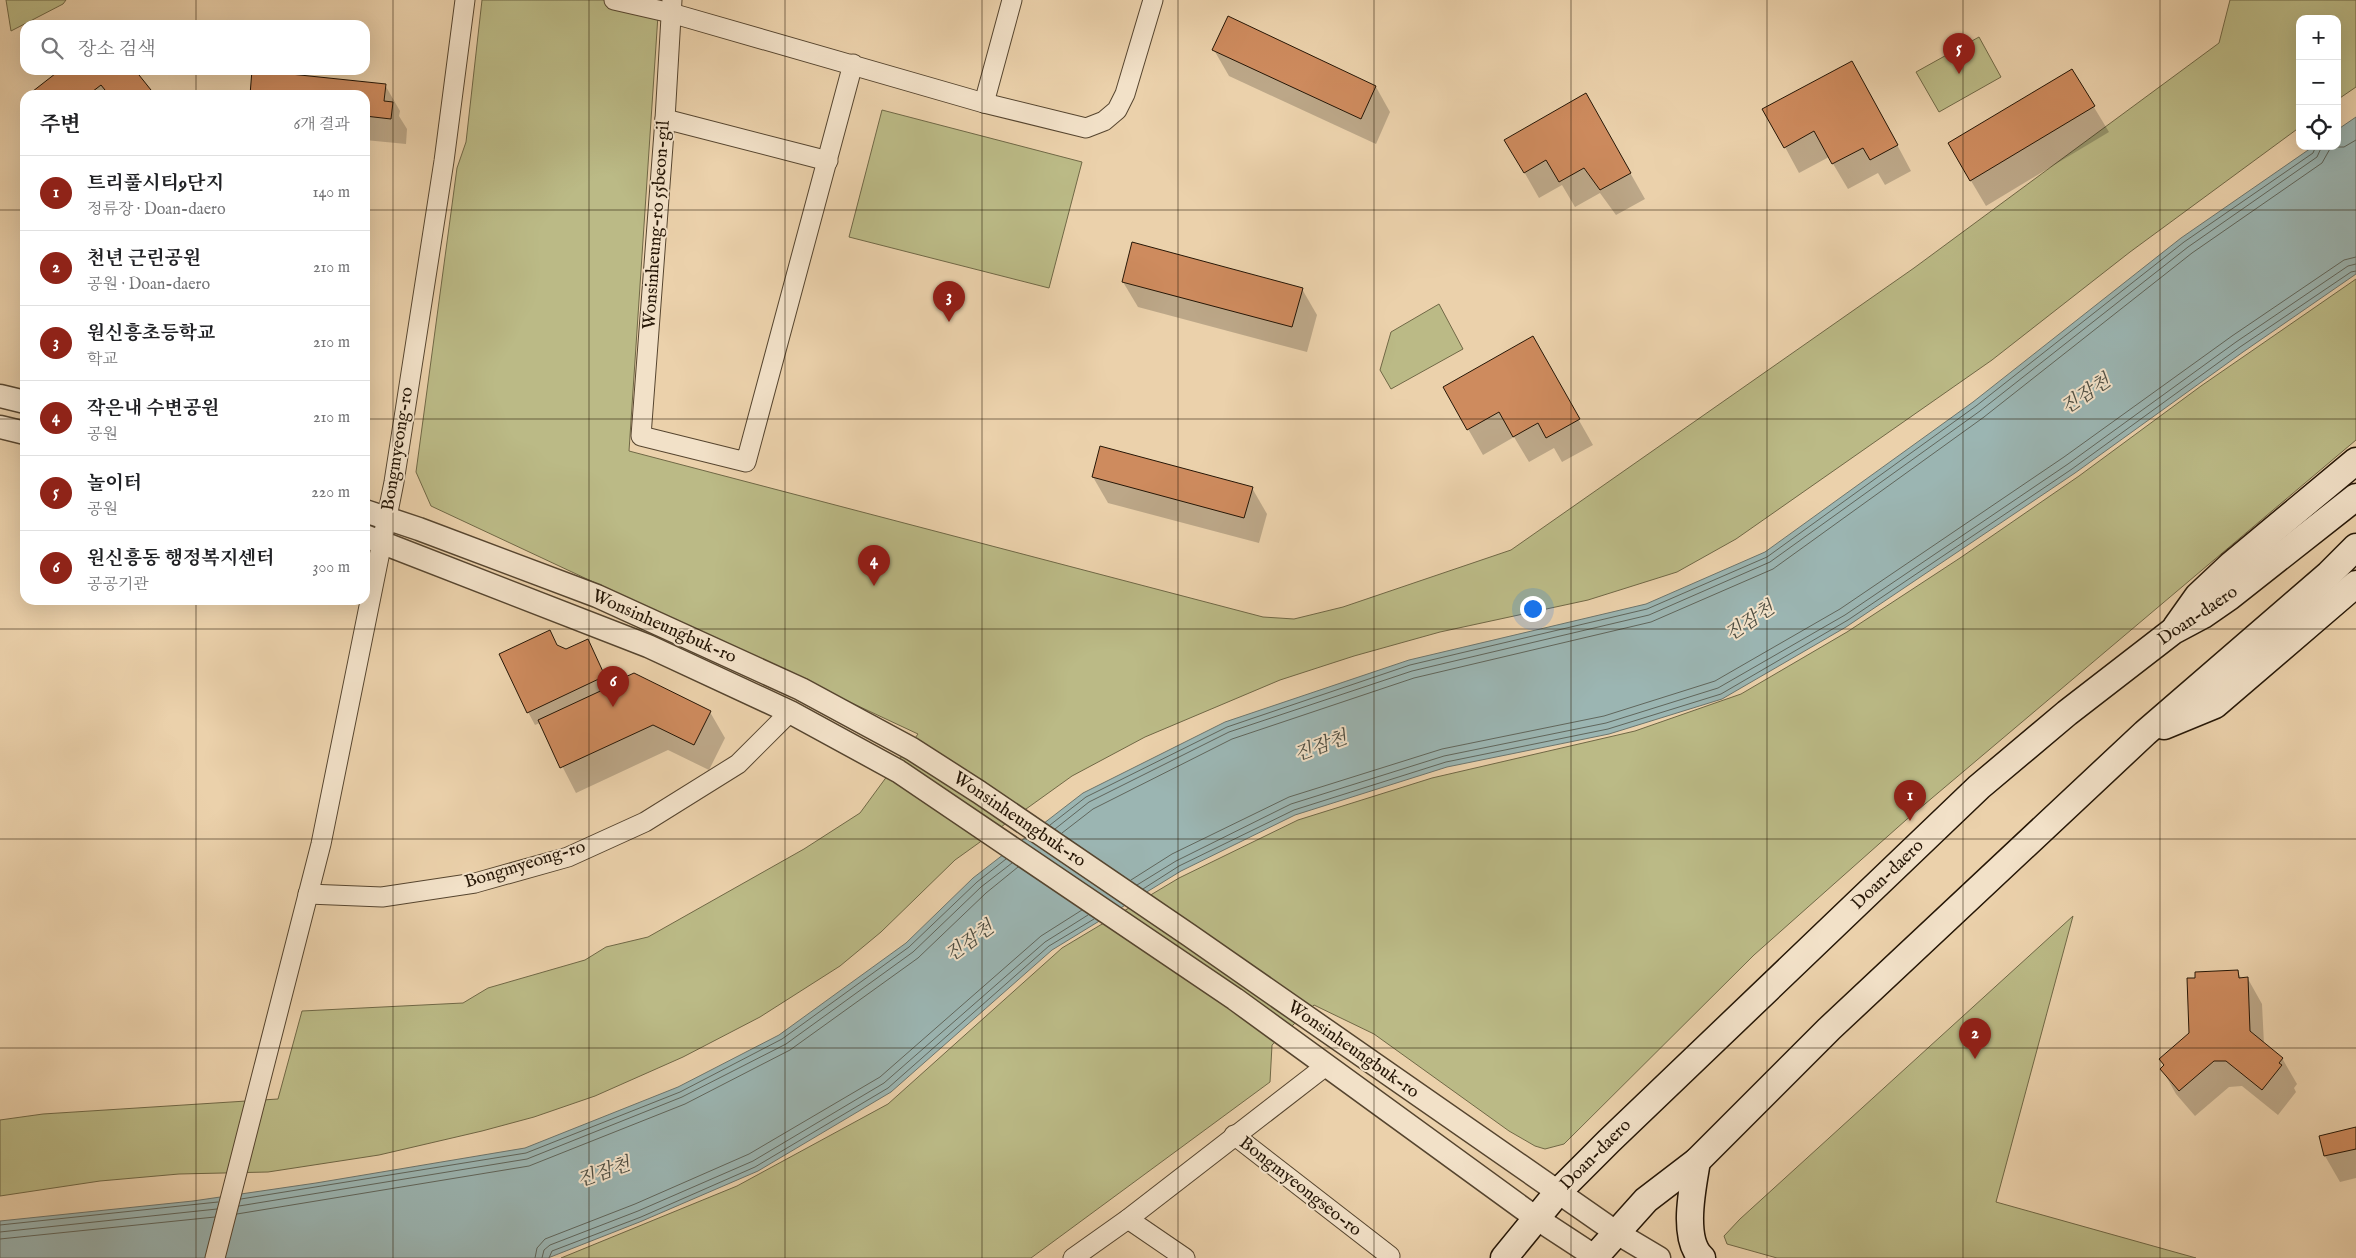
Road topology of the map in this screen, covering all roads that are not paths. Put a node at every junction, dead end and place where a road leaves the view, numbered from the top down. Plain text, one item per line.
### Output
1 (465, 0) edge
2 (614, 0) edge
3 (1012, 0) edge
4 (1153, 0) edge
5 (671, 7) edge
6 (853, 64) junction
7 (984, 103) junction
8 (666, 119) junction
9 (828, 161) junction
10 (0, 396) edge
11 (20, 401) edge
12 (0, 428) edge
13 (20, 432) edge
14 (2356, 460) edge
15 (2356, 497) edge
16 (370, 513) edge
17 (387, 518) junction
18 (374, 539) edge
19 (2356, 547) edge
20 (370, 562) edge
21 (2356, 584) edge
22 (363, 605) edge
23 (2173, 631) junction
24 (790, 712) junction
25 (2145, 734) junction
26 (308, 894) junction
27 (1327, 1065) junction
28 (1234, 1136) junction
29 (1697, 1161) junction
30 (1558, 1192) junction
31 (1128, 1218) junction
32 (1536, 1218) junction
33 (1617, 1232) junction
34 (1390, 1257) edge
35 (214, 1258) edge
36 (1073, 1258) edge
37 (1185, 1258) edge
38 (1504, 1258) edge
39 (1596, 1258) edge
40 (1659, 1258) edge
41 (1702, 1258) edge

1 - 17 street, Bongmyeong-ro
2 - 5 street
3 - 7 street
4 - 7 street
5 - 6 street
5 - 8 street, Wonsinheung-ro 55beon-gil
6 - 7 street
6 - 9 street
8 - 9 street
8 - 9 street, Wonsinheung-ro 55beon-gil
10 - 11 street
12 - 13 street
14 - 23 main road
15 - 23 main road, Doan-daero
16 - 17 street, Wonsinheungbuk-ro
17 - 18 street, Bongmyeong-ro
17 - 30 street, Wonsinheungbuk-ro
18 - 20 street, Bongmyeong-ro
18 - 24 street, Wonsinheungbuk-ro
19 - 25 main road
21 - 25 main road
22 - 26 street, Bongmyeong-ro
23 - 30 main road, Doan-daero
24 - 26 street, Bongmyeong-ro
24 - 27 street, Wonsinheungbuk-ro
25 - 29 main road
26 - 35 street, Bongmyeong-ro
27 - 28 street, Bongmyeongseo-ro
27 - 32 street, Wonsinheungbuk-ro
28 - 31 street, Bongmyeongseo-ro
28 - 34 street, Bongmyeongseo-ro
29 - 33 main road
29 - 41 main road
30 - 32 main road, Doan-daero
30 - 33 street, Wonsinheungbuk-ro
31 - 36 street, Bongmyeongseo-ro
31 - 37 street
32 - 38 main road, Doan-daero
32 - 39 street, Wonsinheungbuk-ro
33 - 39 main road
33 - 40 street, Wonsinheungbuk-ro

